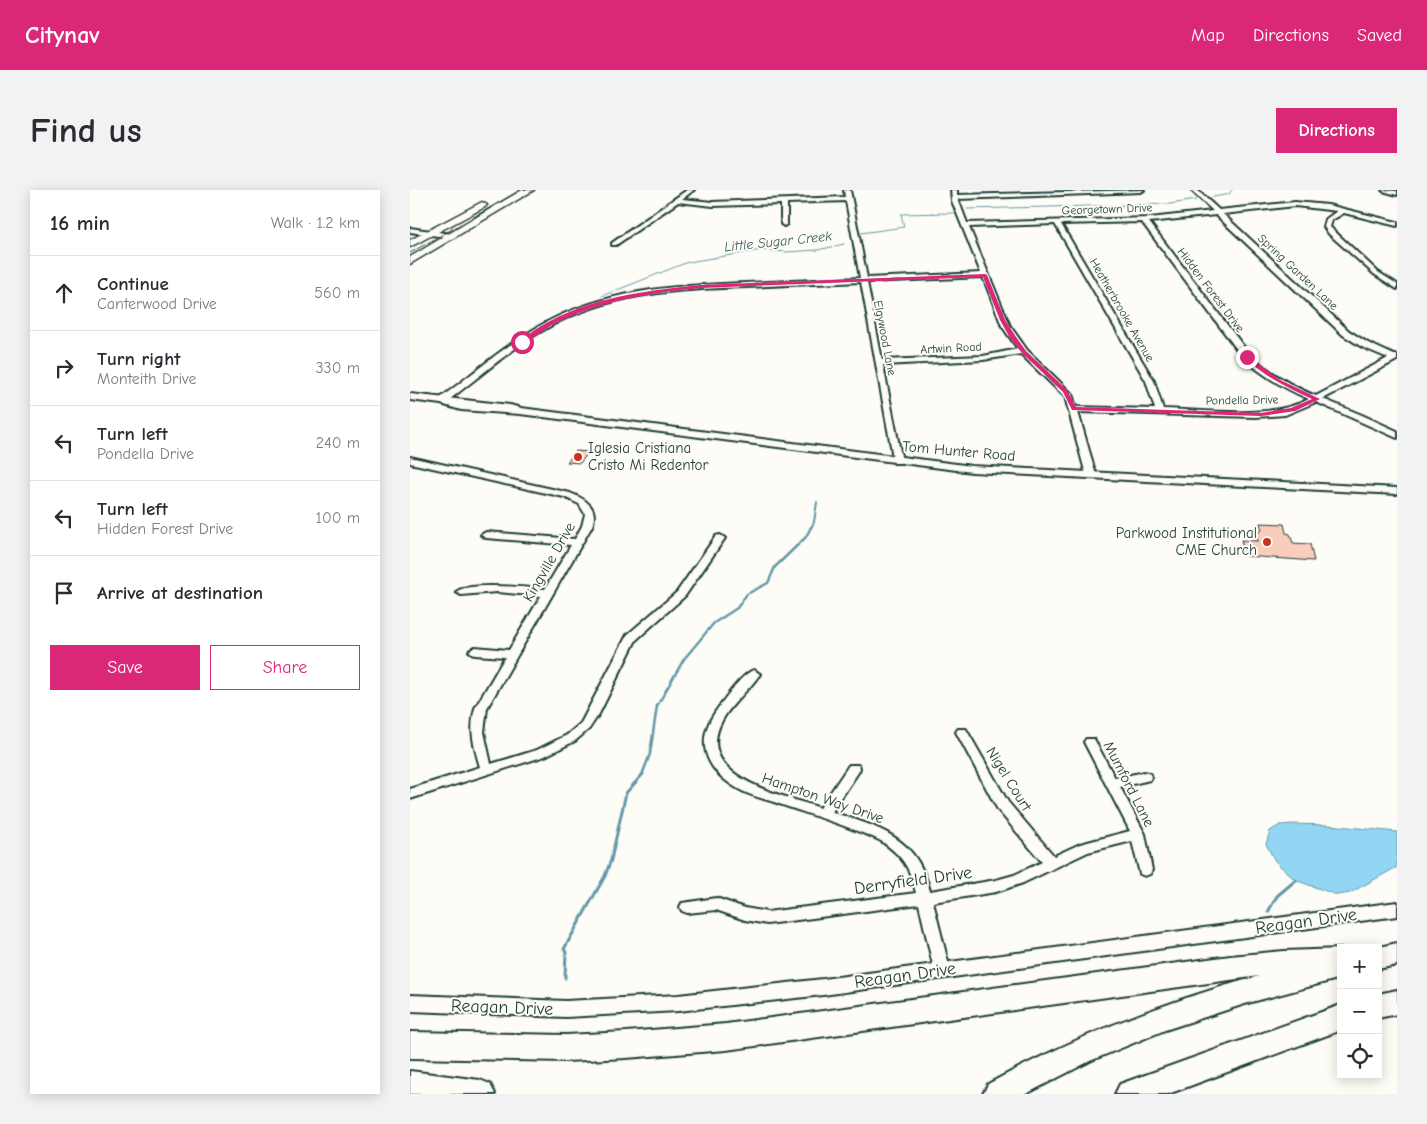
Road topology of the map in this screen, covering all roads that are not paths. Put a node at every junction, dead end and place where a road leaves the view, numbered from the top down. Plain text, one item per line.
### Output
1 (529, 190) edge
2 (691, 190) edge
3 (848, 190) edge
4 (1142, 190) edge
5 (1194, 190) edge
6 (1385, 190) edge
7 (1120, 191) edge
8 (954, 193) edge
9 (1397, 193) edge
10 (848, 199) junction
11 (677, 200) junction
12 (489, 201) dead end
13 (784, 201) junction
14 (1342, 211) junction
15 (1217, 212) junction
16 (1144, 220) junction
17 (1057, 222) junction
18 (784, 224) dead end
19 (1397, 224) edge
20 (965, 225) junction
21 (410, 230) edge
22 (431, 233) junction
23 (452, 236) junction
24 (410, 244) edge
25 (614, 244) dead end
26 (410, 261) edge
27 (985, 275) junction
28 (863, 280) junction
29 (1397, 287) edge
30 (1023, 351) junction
31 (1396, 357) edge
32 (879, 362) junction
33 (410, 397) edge
34 (1317, 399) junction
35 (442, 402) junction
36 (1074, 409) junction
37 (1160, 412) junction
38 (1397, 435) edge
39 (410, 460) edge
40 (897, 461) junction
41 (1091, 475) junction
42 (1397, 491) edge
43 (486, 535) dead end
44 (720, 538) dead end
45 (577, 542) junction
46 (461, 592) dead end
47 (548, 593) junction
48 (475, 651) dead end
49 (512, 654) junction
50 (754, 674) dead end
51 (962, 732) dead end
52 (1090, 742) dead end
53 (854, 768) dead end
54 (487, 771) junction
55 (1145, 777) dead end
56 (1111, 784) junction
57 (410, 794) edge
58 (823, 814) junction
59 (1138, 834) junction
60 (1052, 864) junction
61 (1145, 870) dead end
62 (924, 896) junction
63 (687, 907) dead end
64 (1397, 909) edge
65 (1397, 954) edge
66 (1382, 957) edge
67 (1337, 960) edge
68 (1337, 968) edge
69 (942, 970) junction
70 (1397, 1002) edge
71 (410, 1003) edge
72 (1382, 1005) edge
73 (1337, 1018) edge
74 (410, 1045) edge
75 (410, 1085) edge
76 (480, 1094) edge
77 (998, 1094) edge
78 (1130, 1094) edge

1 - 23 main road
2 - 11 street
3 - 10 street, Elgywood Lane
4 - 7 street
5 - 15 street, Spring Garden Lane
6 - 9 street
7 - 8 street
8 - 20 street
10 - 13 street
10 - 28 street, Elgywood Lane
11 - 13 street
11 - 25 street
12 - 22 main road
13 - 18 street
14 - 15 street, Georgetown Drive
14 - 19 street, Georgetown Drive
14 - 29 street
15 - 16 street, Georgetown Drive
15 - 31 street, Spring Garden Lane
16 - 17 street, Georgetown Drive
16 - 34 street, Hidden Forest Drive
17 - 20 street, Georgetown Drive
17 - 37 street, Heatherbrooke Avenue
20 - 27 street
21 - 22 street
22 - 23 street
22 - 24 main road
23 - 26 main road
27 - 28 street
27 - 30 street
28 - 32 street, Elgywood Lane
28 - 35 street
30 - 32 street, Artwin Road
30 - 36 street
31 - 34 street, Pondella Drive
32 - 40 street, Elgywood Lane
33 - 35 street, Tom Hunter Road
34 - 37 street, Pondella Drive
34 - 38 street, Hidden Forest Drive
35 - 40 street, Tom Hunter Road
36 - 37 street, Pondella Drive
36 - 41 street
39 - 45 street, Kingville Drive
40 - 41 street, Tom Hunter Road
41 - 42 street, Tom Hunter Road
43 - 45 street
44 - 54 street
45 - 47 street, Kingville Drive
46 - 47 street
47 - 49 street, Kingville Drive
48 - 49 street
49 - 54 street, Kingville Drive
50 - 58 street, Hampton Way Drive
51 - 60 street, Nigel Court
52 - 56 street, Mumford Lane
53 - 58 street
54 - 57 street
55 - 56 street
56 - 59 street, Mumford Lane
58 - 62 street, Hampton Way Drive
59 - 60 street, Derryfield Drive
59 - 61 street, Mumford Lane
60 - 62 street, Derryfield Drive
62 - 63 street, Derryfield Drive
62 - 69 street, Hampton Way Drive
64 - 69 street, Reagan Drive
65 - 66 highway
67 - 74 highway
68 - 77 highway
69 - 71 street, Reagan Drive
70 - 72 highway
73 - 78 highway
75 - 76 highway

